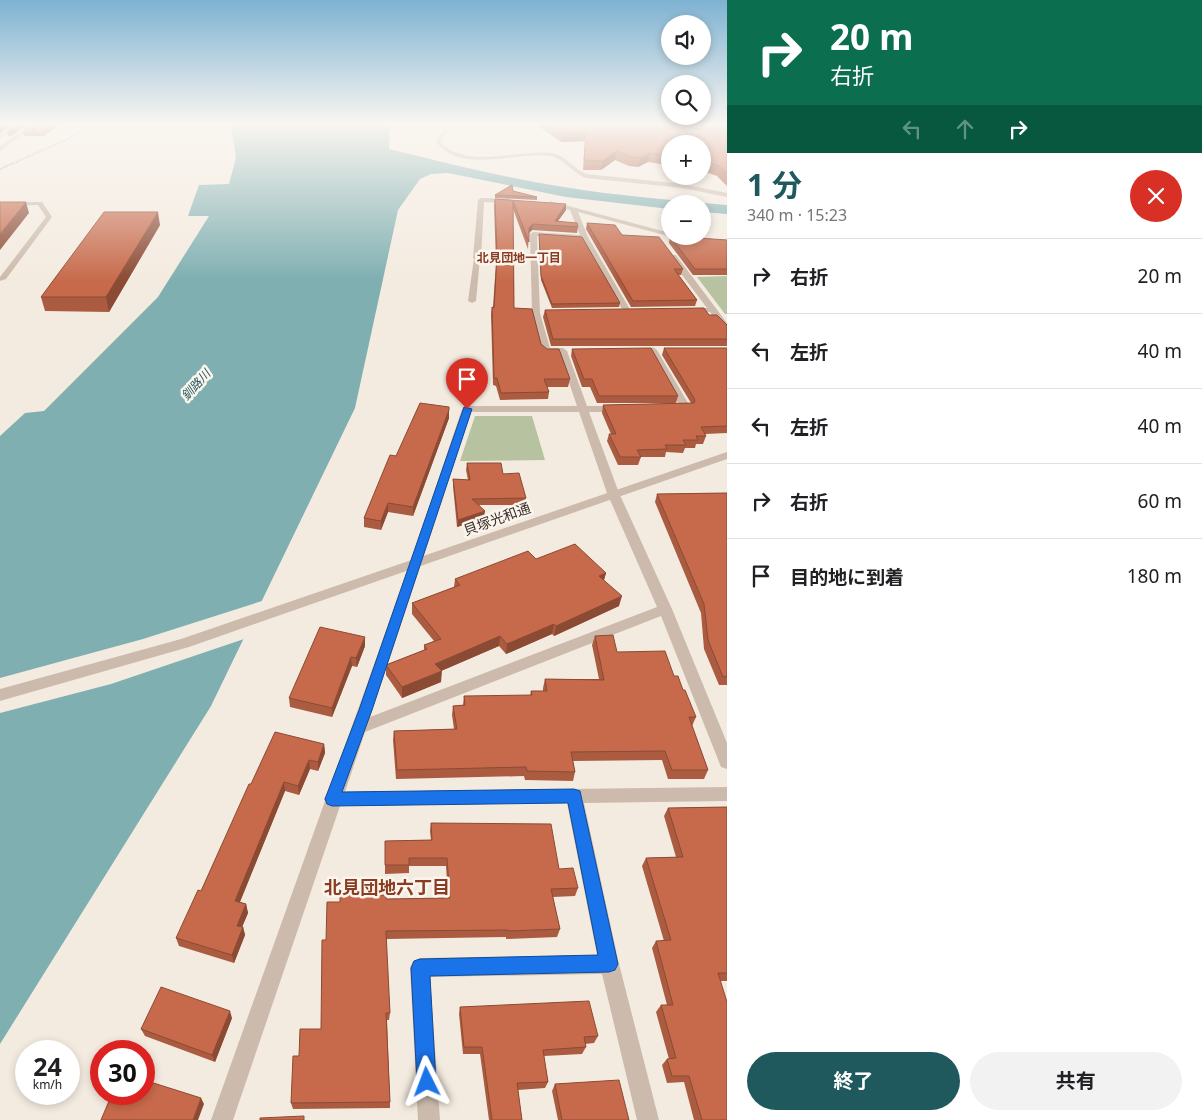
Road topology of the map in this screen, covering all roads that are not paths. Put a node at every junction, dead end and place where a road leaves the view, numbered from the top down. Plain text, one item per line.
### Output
1 (589, 176) edge
2 (727, 195) edge
3 (519, 202) edge
4 (538, 202) edge
5 (0, 204) edge
6 (573, 209) junction
7 (655, 233) junction
8 (661, 234) edge
9 (584, 236) junction
10 (711, 240) edge
11 (661, 241) edge
12 (727, 242) edge
13 (667, 248) edge
14 (477, 258) joint
15 (0, 279) edge
16 (472, 301) dead end
17 (675, 310) edge
18 (713, 310) junction
19 (637, 311) edge
20 (727, 329) edge
21 (653, 350) edge
22 (667, 408) edge
23 (583, 409) junction
24 (630, 409) edge
25 (727, 455) edge
26 (614, 493) junction
27 (416, 564) junction
28 (665, 609) junction
29 (0, 695) edge
30 (359, 728) junction
31 (727, 762) edge
32 (727, 794) edge
33 (574, 796) junction
34 (332, 799) junction
35 (609, 964) junction
36 (222, 1120) edge
37 (429, 1120) edge
38 (648, 1120) edge

1 - 2 lane
3 - 14 street
4 - 6 street
5 - 15 lane
6 - 7 street
6 - 9 street
7 - 8 street
7 - 11 street
9 - 19 street
9 - 23 street
10 - 12 street
13 - 18 street
14 - 16 lane
17 - 18 street
18 - 20 street
21 - 22 street
23 - 24 street
23 - 26 street
23 - 27 street
25 - 26 street, 貝塚光和通
26 - 27 street, 貝塚光和通
26 - 28 street
27 - 29 street, 貝塚光和通
27 - 30 street
28 - 30 street
28 - 31 street
30 - 34 street
32 - 33 street
33 - 34 street
33 - 35 street
34 - 36 street
35 - 37 street
35 - 38 street

